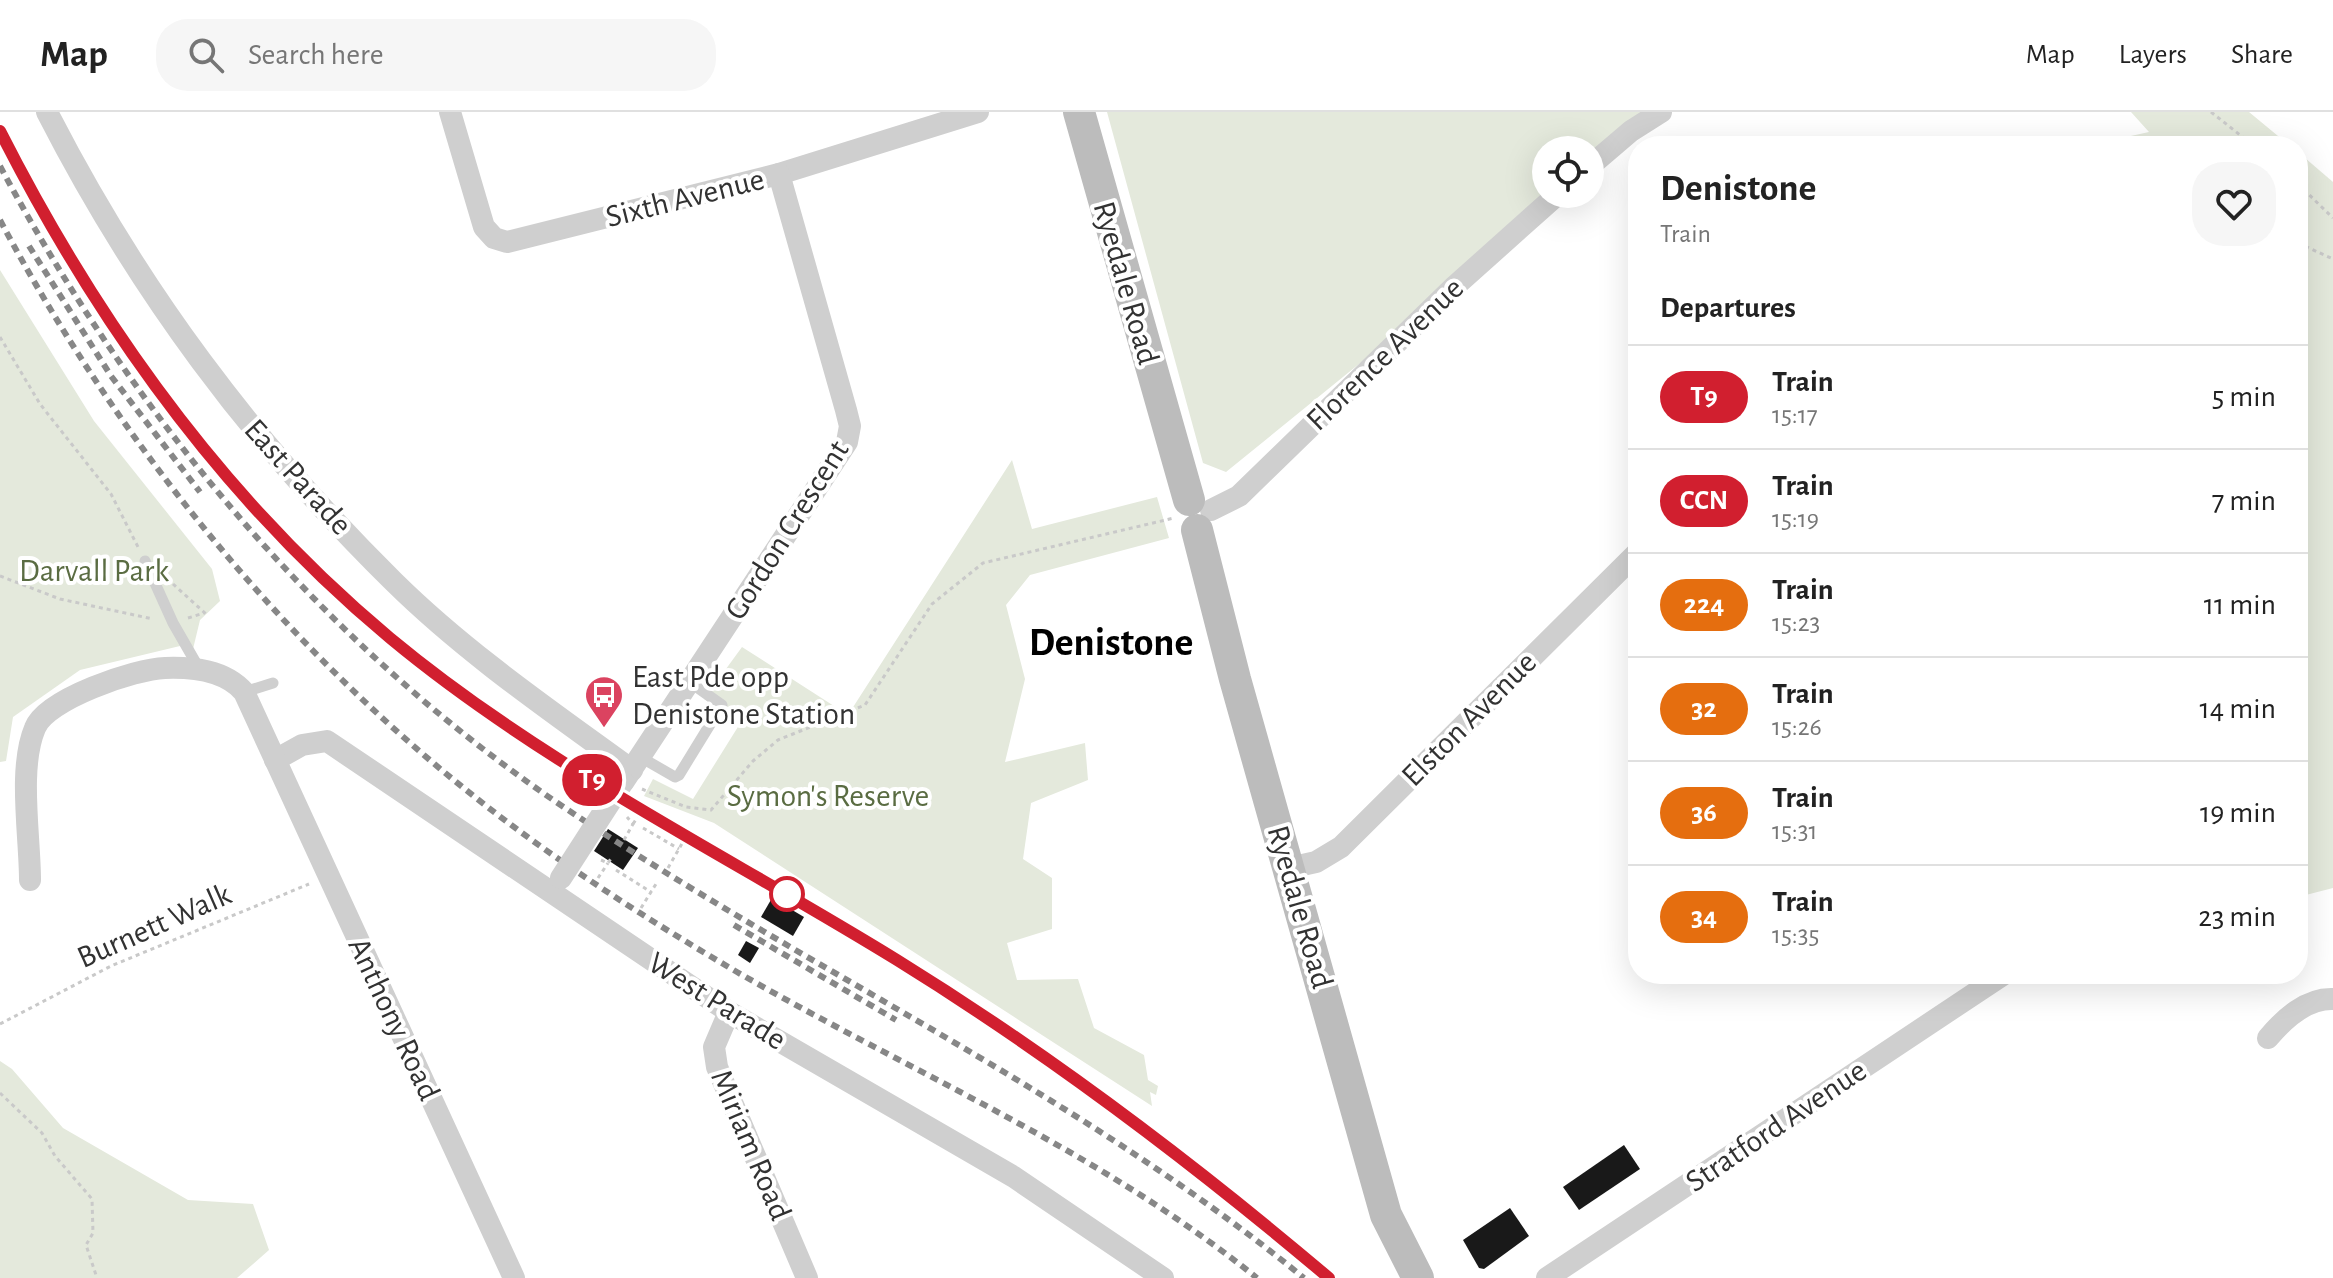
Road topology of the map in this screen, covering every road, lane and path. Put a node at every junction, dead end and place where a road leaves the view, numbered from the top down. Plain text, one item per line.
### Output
1 (47, 112) edge
2 (450, 112) edge
3 (978, 112) edge
4 (1079, 112) edge
5 (1661, 112) edge
6 (2211, 112) edge
7 (2241, 136) edge
8 (1604, 154) edge
9 (779, 174) junction
10 (2308, 194) edge
11 (1542, 208) edge
12 (2333, 218) edge
13 (2308, 248) edge
14 (2333, 259) edge
15 (0, 337) edge
16 (1194, 514) junction
17 (145, 561) junction
18 (1628, 562) edge
19 (0, 576) edge
20 (173, 623) junction
21 (200, 670) junction
22 (273, 683) dead end
23 (691, 683) junction
24 (244, 692) junction
25 (275, 760) junction
26 (632, 770) junction
27 (639, 815) dead end
28 (627, 817) dead end
29 (633, 824) junction
30 (643, 828) dead end
31 (624, 840) dead end
32 (684, 840) dead end
33 (679, 849) junction
34 (612, 857) dead end
35 (601, 860) dead end
36 (608, 863) junction
37 (668, 868) dead end
38 (1289, 868) junction
39 (616, 870) dead end
40 (329, 876) junction
41 (598, 878) dead end
42 (30, 880) dead end
43 (656, 884) dead end
44 (556, 885) junction
45 (651, 892) junction
46 (641, 908) dead end
47 (1989, 984) edge
48 (2333, 999) edge
49 (729, 1012) junction
50 (0, 1024) edge
51 (2268, 1038) dead end
52 (0, 1093) edge
53 (97, 1278) edge
54 (514, 1278) edge
55 (807, 1278) edge
56 (1163, 1278) edge
57 (1418, 1278) edge
58 (1547, 1278) edge

1 - 26 street, East Parade
2 - 9 street, Sixth Avenue
3 - 9 street, Sixth Avenue
4 - 16 street, Ryedale Road
5 - 8 street
6 - 7 path
9 - 23 street, Gordon Crescent
10 - 12 path
11 - 16 street, Florence Avenue
13 - 14 path
15 - 17 path
16 - 26 path
16 - 38 street, Ryedale Road
17 - 20 lane
17 - 20 path
18 - 38 street, Elston Avenue
19 - 20 path
20 - 21 lane
21 - 24 street
21 - 42 street
22 - 24 lane
23 - 26 street, Gordon Crescent
23 - 26 lane
24 - 25 street, Anthony Road
25 - 40 street, Anthony Road
25 - 44 street, West Parade
26 - 44 street, Gordon Crescent, bridge
27 - 29 path
28 - 29 path
29 - 31 path
30 - 33 path
32 - 33 path
33 - 37 path
34 - 36 path
35 - 36 path
36 - 41 path
38 - 57 street, Ryedale Road
39 - 45 path
40 - 50 path, Burnett Walk
40 - 54 street, Anthony Road
43 - 45 path
44 - 49 street, West Parade
45 - 46 path
47 - 58 street, Stratford Avenue
48 - 51 street
49 - 55 street, Miriam Road
49 - 56 street, West Parade
52 - 53 path

